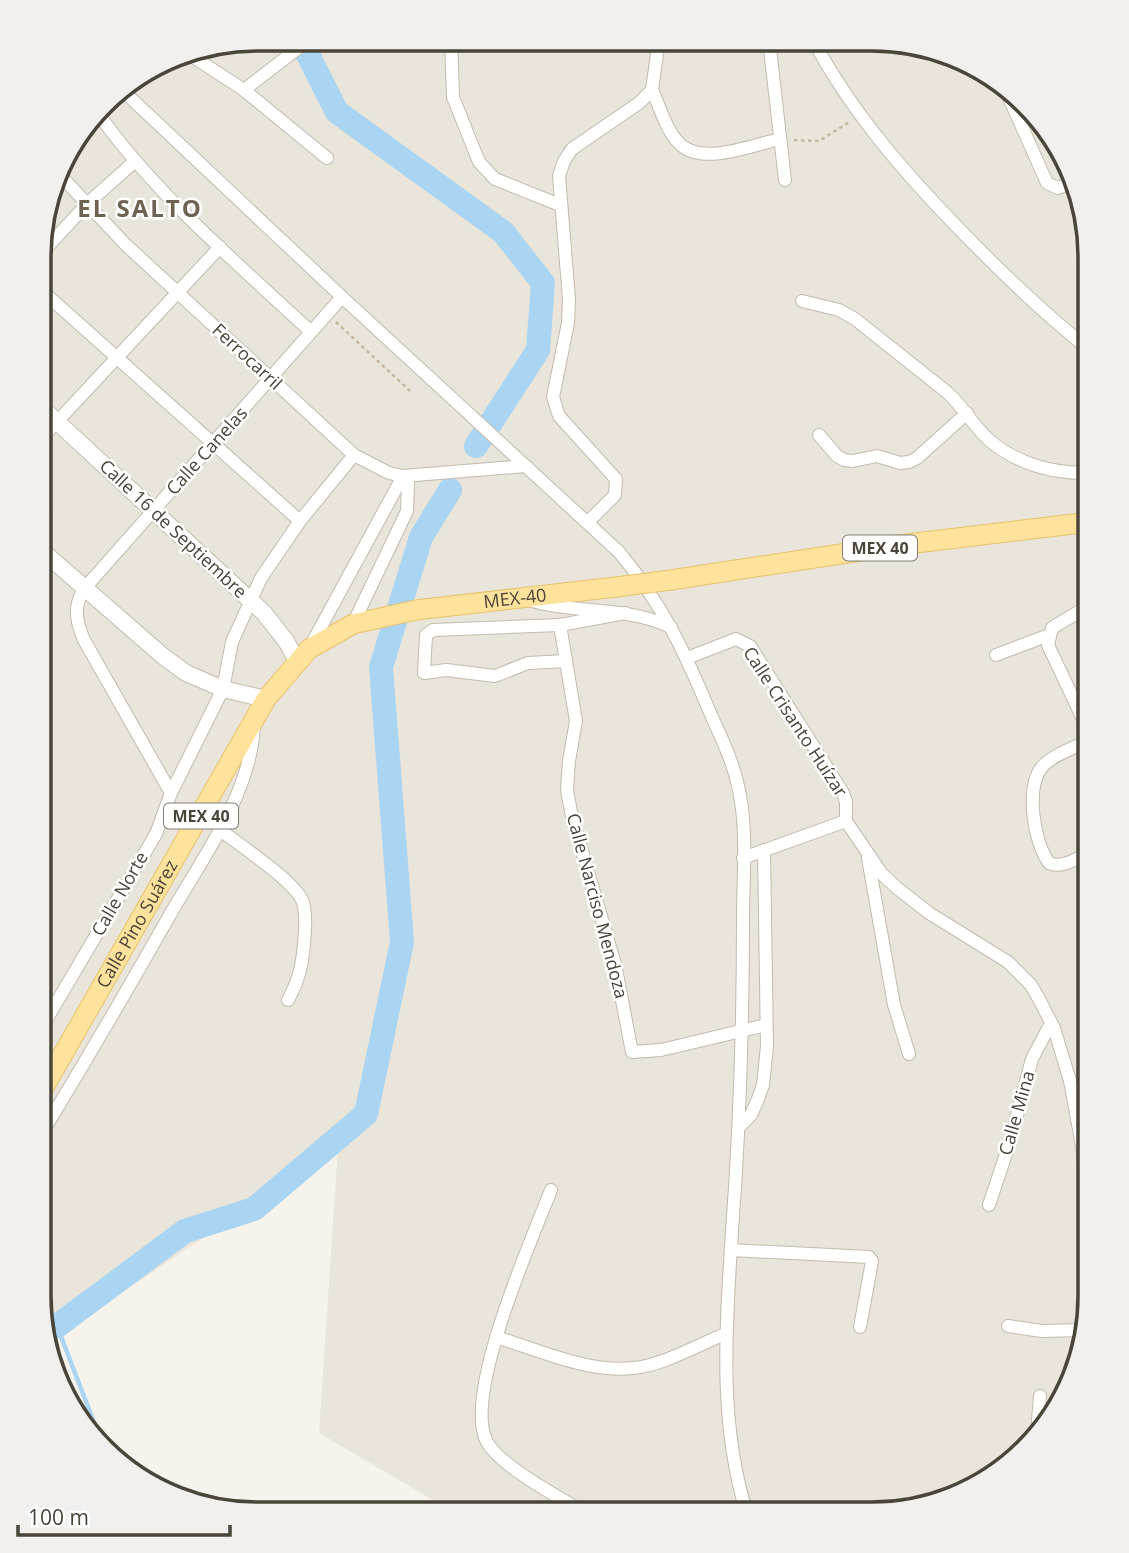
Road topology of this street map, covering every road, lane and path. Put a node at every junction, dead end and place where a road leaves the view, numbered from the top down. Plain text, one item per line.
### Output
1 (294, 51) edge
2 (451, 51) edge
3 (657, 51) edge
4 (770, 51) edge
5 (819, 51) edge
6 (197, 60) edge
7 (244, 90) junction
8 (652, 90) junction
9 (128, 96) edge
10 (1013, 107) edge
11 (859, 115) junction
12 (103, 120) edge
13 (780, 139) junction
14 (327, 158) dead end
15 (134, 162) junction
16 (785, 180) dead end
17 (65, 181) edge
18 (1065, 185) edge
19 (87, 204) junction
20 (560, 205) junction
21 (52, 242) edge
22 (220, 247) junction
23 (177, 293) junction
24 (342, 297) junction
25 (51, 299) edge
26 (802, 301) dead end
27 (327, 314) junction
28 (311, 332) junction
29 (1078, 340) edge
30 (117, 358) junction
31 (271, 379) junction
32 (410, 391) dead end
33 (967, 413) junction
34 (51, 416) edge
35 (57, 422) junction
36 (51, 428) edge
37 (819, 435) dead end
38 (213, 443) junction
39 (354, 455) junction
40 (526, 466) junction
41 (1078, 472) edge
42 (403, 476) junction
43 (154, 511) junction
44 (300, 521) junction
45 (588, 522) junction
46 (1078, 523) edge
47 (51, 559) edge
48 (85, 589) junction
49 (525, 598) junction
50 (250, 600) junction
51 (625, 612) junction
52 (1078, 612) edge
53 (353, 624) junction
54 (560, 625) junction
55 (673, 628) junction
56 (1049, 635) junction
57 (303, 655) junction
58 (996, 655) dead end
59 (687, 657) junction
60 (566, 661) junction
61 (223, 689) junction
62 (266, 699) junction
63 (1078, 709) edge
64 (255, 720) junction
65 (1078, 746) edge
66 (171, 793) junction
67 (846, 821) junction
68 (219, 829) junction
69 (764, 850) junction
70 (867, 854) junction
71 (743, 858) junction
72 (1078, 858) edge
73 (765, 951) junction
74 (743, 953) junction
75 (288, 1000) dead end
76 (51, 1011) edge
77 (1051, 1023) junction
78 (766, 1025) junction
79 (743, 1030) junction
80 (909, 1054) dead end
81 (51, 1075) edge
82 (51, 1117) edge
83 (1078, 1124) edge
84 (740, 1126) junction
85 (551, 1190) dead end
86 (989, 1205) dead end
87 (731, 1250) junction
88 (1008, 1326) dead end
89 (860, 1327) dead end
90 (1075, 1330) edge
91 (725, 1334) junction
92 (496, 1337) junction
93 (1040, 1396) dead end
94 (1038, 1418) edge
95 (567, 1502) edge
96 (744, 1502) edge

1 - 7 street
2 - 20 street
3 - 8 street
4 - 13 street
5 - 11 street
6 - 7 street
7 - 14 street
8 - 13 street
8 - 20 street
9 - 24 street
10 - 18 street
11 - 13 path
11 - 29 street
12 - 15 street
13 - 16 street
15 - 19 street
15 - 22 street
17 - 19 street, Ferrocarril
19 - 21 street
19 - 23 street, Ferrocarril
20 - 45 street
22 - 23 street
22 - 28 street
23 - 30 street
23 - 31 street, Ferrocarril
24 - 27 street, Calle Canelas
24 - 40 street
25 - 30 street
26 - 33 street
27 - 28 street, Calle Canelas
27 - 32 path
28 - 31 street, Calle Canelas
30 - 35 street
30 - 38 street
31 - 38 street, Calle Canelas
31 - 39 street, Ferrocarril
33 - 37 street
33 - 41 street
34 - 35 street, Calle 16 de Septiembre
35 - 36 street
35 - 43 street, Calle 16 de Septiembre
38 - 43 street, Calle Canelas
38 - 44 street
39 - 42 street, Ferrocarril
39 - 44 street, Calle Norte
40 - 42 street, Ferrocarril
40 - 45 street
42 - 53 street
42 - 57 street
43 - 48 street, Calle Canelas
43 - 50 street, Calle 16 de Septiembre
44 - 50 street, Calle Norte
45 - 55 street
46 - 49 main road, MEX-40 / MEX 40, bridge
47 - 48 street
48 - 61 street
48 - 66 street, Calle Canelas
49 - 51 street
49 - 53 main road, MEX-40 / MEX 40
50 - 57 street, Calle 16 de Septiembre
50 - 61 street, Calle Norte
51 - 54 street
51 - 55 street
52 - 56 street
53 - 57 main road, Calle Pino Suárez / MEX 40
54 - 60 street, Calle Narciso Mendoza
54 - 60 street
55 - 59 street
56 - 58 street
56 - 63 street
57 - 62 main road, Calle Pino Suárez / MEX 40
59 - 67 street, Calle Crisanto Huízar
59 - 71 street
60 - 79 street, Calle Narciso Mendoza
61 - 62 street
61 - 66 street, Calle Norte
62 - 64 main road, Calle Pino Suárez / MEX 40
64 - 68 street
64 - 81 main road, Calle Pino Suárez / MEX 40
65 - 72 street
66 - 76 street, Calle Norte
67 - 69 street, Calle Crisanto Huízar
67 - 70 street, Calle Crisanto Huízar
68 - 75 street
68 - 82 street
69 - 71 street, Calle Crisanto Huízar
69 - 73 street
70 - 77 street, Calle Crisanto Huízar
70 - 80 street
71 - 74 street
73 - 74 street
73 - 78 street
74 - 79 street
77 - 83 street, Calle Crisanto Huízar
77 - 86 street, Calle Mina
78 - 79 street, Calle Narciso Mendoza
78 - 84 street
79 - 84 street
84 - 87 street
85 - 92 street
87 - 89 street
87 - 91 street
88 - 90 street
91 - 92 street
91 - 96 street
92 - 95 street
93 - 94 street

